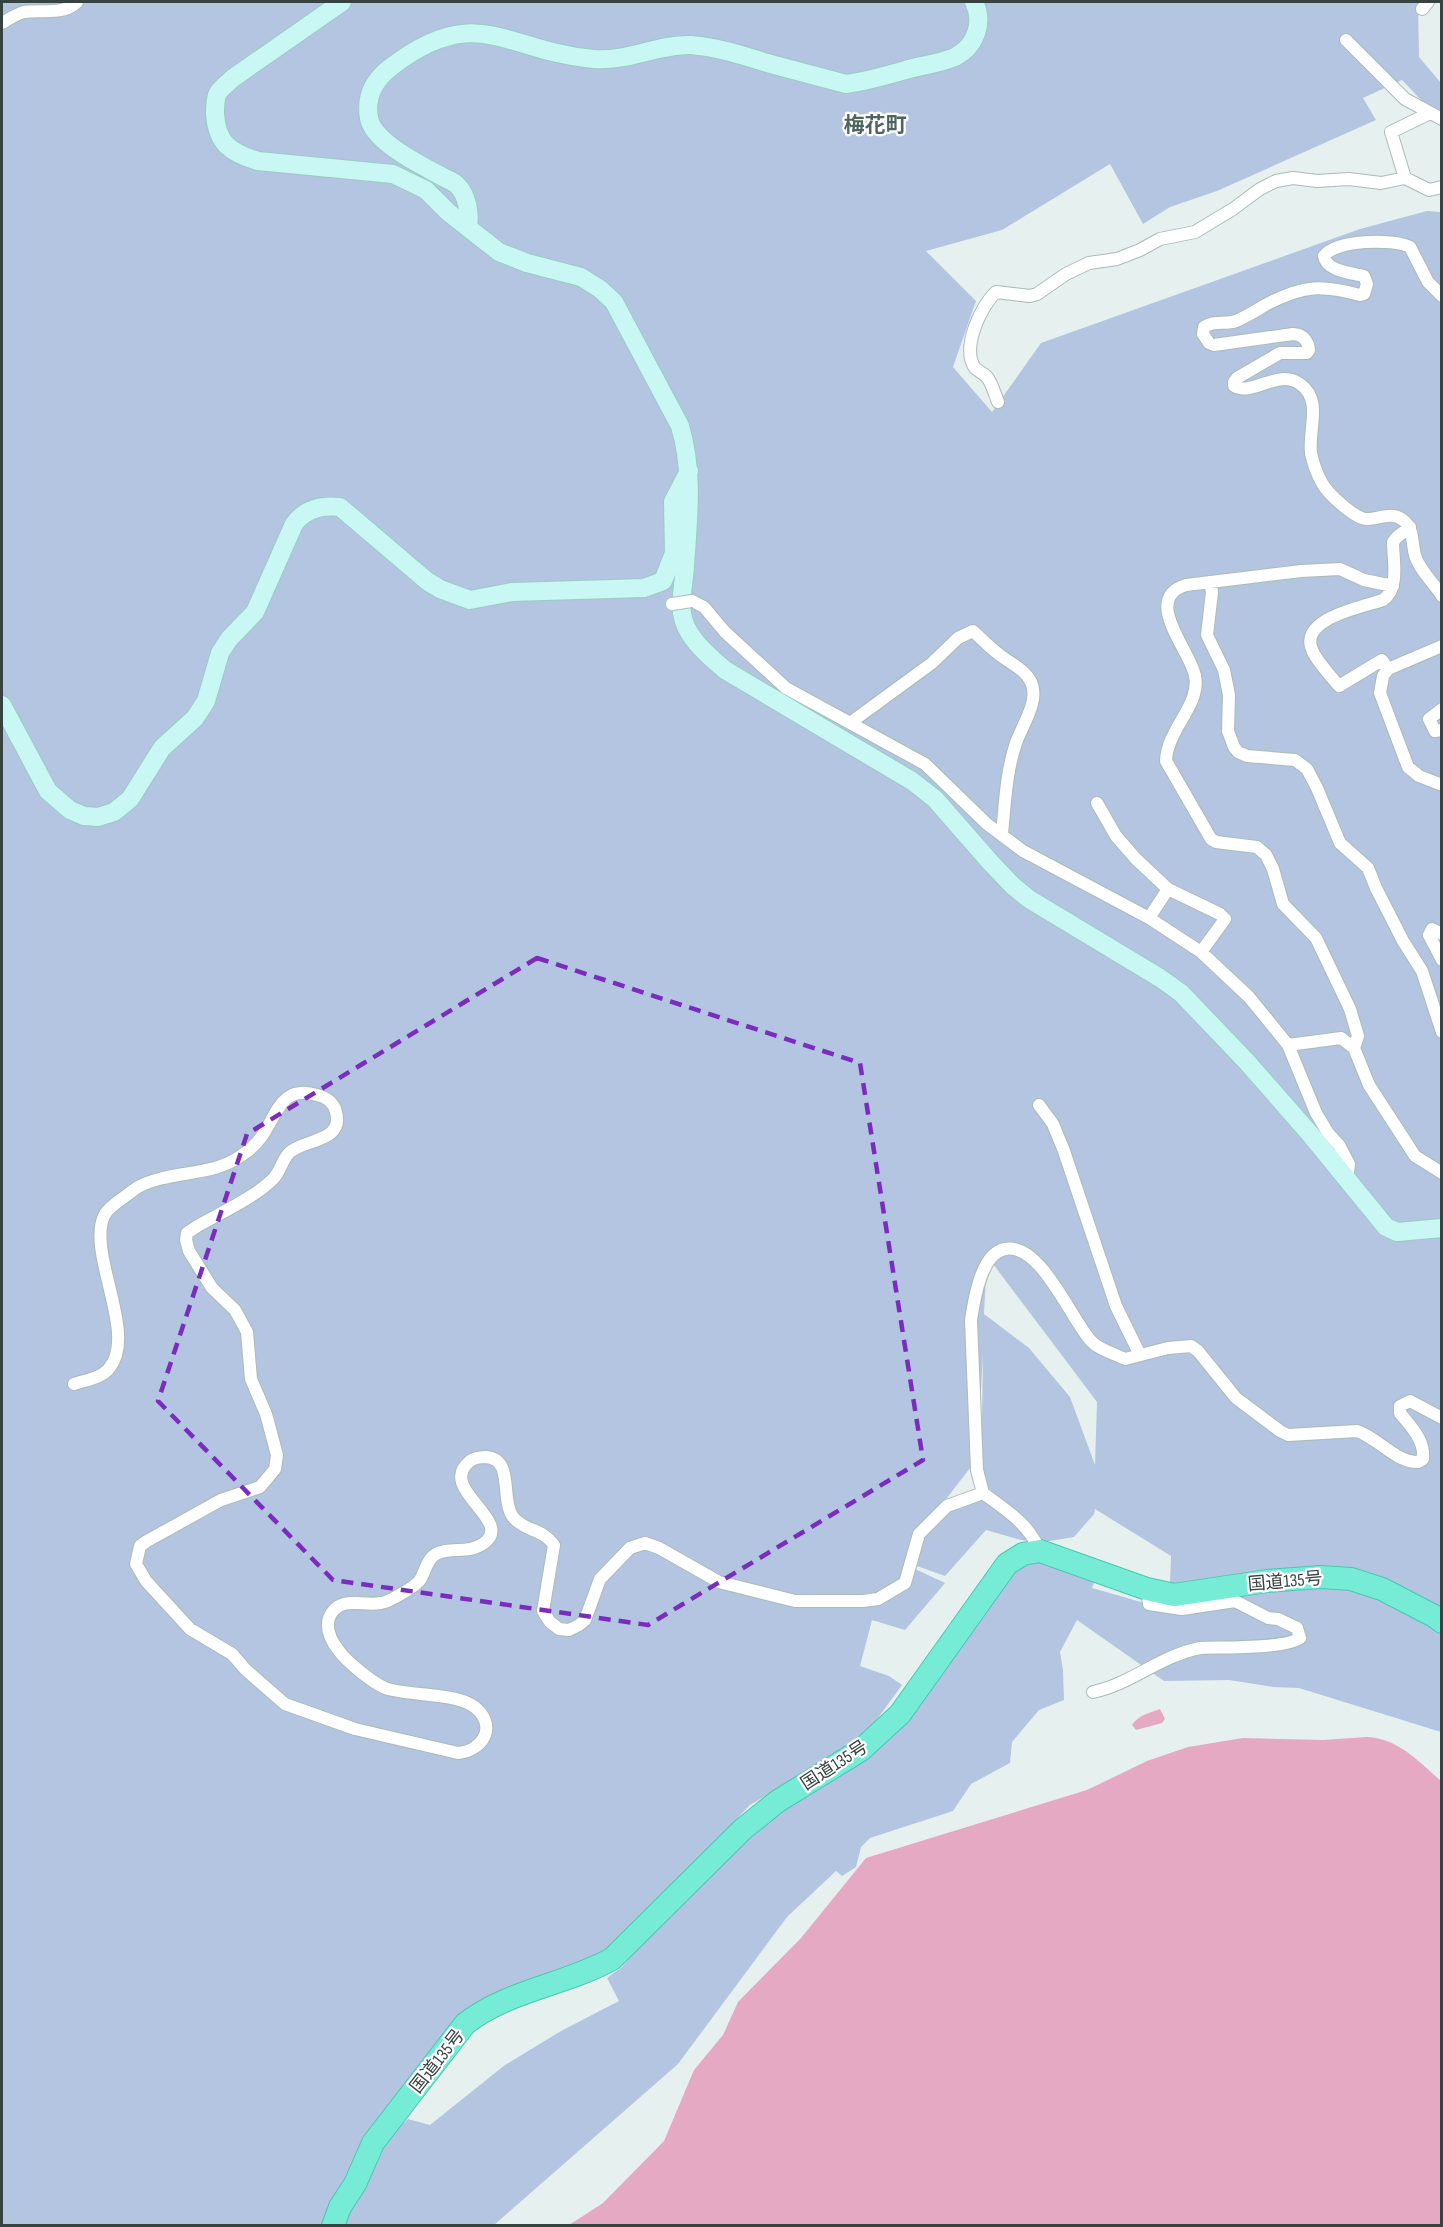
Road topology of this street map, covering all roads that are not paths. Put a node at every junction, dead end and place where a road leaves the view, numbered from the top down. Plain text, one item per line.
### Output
1 (77, 2) edge
2 (342, 2) edge
3 (974, 2) edge
4 (2, 23) edge
5 (1346, 40) dead end
6 (1430, 112) junction
7 (1442, 119) edge
8 (1405, 178) junction
9 (1442, 187) edge
10 (468, 227) junction
11 (1442, 296) edge
12 (998, 402) dead end
13 (689, 471) junction
14 (1410, 527) junction
15 (1210, 582) junction
16 (1393, 586) junction
17 (1442, 596) edge
18 (672, 604) dead end
19 (1442, 646) edge
20 (1388, 669) junction
21 (2, 705) edge
22 (1442, 709) edge
23 (850, 723) junction
24 (1442, 730) edge
25 (1442, 784) edge
26 (1097, 803) dead end
27 (1002, 834) junction
28 (1168, 889) junction
29 (1149, 918) junction
30 (1442, 934) edge
31 (1201, 952) junction
32 (1442, 960) edge
33 (1442, 1032) edge
34 (1288, 1045) junction
35 (1354, 1048) junction
36 (1039, 1105) dead end
37 (1442, 1173) edge
38 (1347, 1181) junction
39 (1442, 1228) edge
40 (1140, 1355) junction
41 (74, 1384) dead end
42 (1442, 1418) edge
43 (983, 1493) junction
44 (1040, 1551) junction
45 (1147, 1589) junction
46 (1442, 1622) edge
47 (1093, 1692) dead end
48 (355, 2184) junction
49 (333, 2226) edge
50 (345, 2226) edge

1 - 4 street
2 - 10 street
3 - 10 street
5 - 6 street
6 - 7 street
6 - 8 street
8 - 9 street
8 - 12 street
10 - 13 street
11 - 14 street
13 - 21 street
13 - 38 street
14 - 16 street
14 - 17 street
15 - 16 street
15 - 33 street
15 - 35 street
16 - 20 street
18 - 23 street, bridge
19 - 20 street
20 - 25 street
22 - 24 street
23 - 27 street
23 - 27 street
26 - 28 street
27 - 29 street
28 - 29 street
28 - 31 street
29 - 31 street
30 - 32 street
31 - 34 street
34 - 35 street
34 - 38 street
35 - 37 street
36 - 40 street
38 - 39 street
40 - 42 street
40 - 43 street
41 - 43 street
43 - 44 street
44 - 45 highway, 国道135号
44 - 48 highway, 国道135号
45 - 46 highway, 国道135号
45 - 47 street
48 - 49 highway, 国道135号
48 - 50 highway, 国道135号

